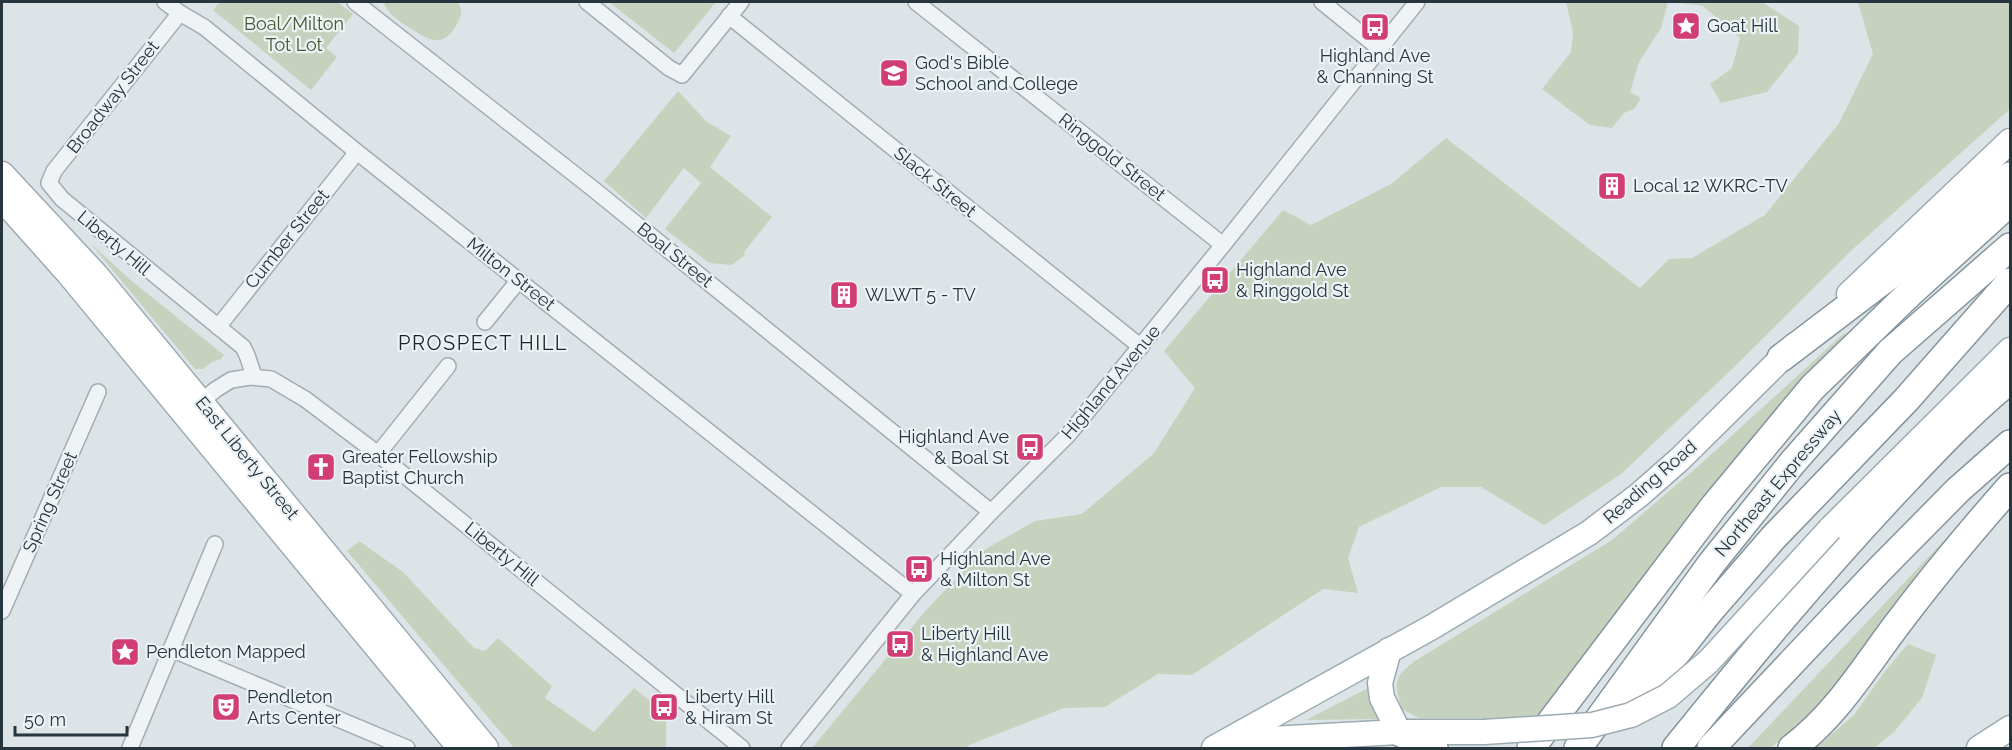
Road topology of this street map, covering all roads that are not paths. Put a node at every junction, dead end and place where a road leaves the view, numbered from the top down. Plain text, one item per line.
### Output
1 (165, 2) edge
2 (355, 2) edge
3 (587, 2) edge
4 (741, 2) edge
5 (916, 2) edge
6 (1322, 2) edge
7 (1417, 2) edge
8 (180, 13) junction
9 (729, 16) junction
10 (1380, 49) junction
11 (2010, 141) edge
12 (357, 152) junction
13 (2, 174) edge
14 (2010, 176) edge
15 (50, 183) joint
16 (2, 200) edge
17 (2010, 202) edge
18 (1223, 245) junction
19 (2010, 247) edge
20 (519, 280) junction
21 (2010, 282) edge
22 (2010, 305) edge
23 (485, 322) dead end
24 (218, 327) junction
25 (1959, 341) junction
26 (1141, 347) junction
27 (2010, 350) edge
28 (1781, 358) junction
29 (448, 366) dead end
30 (254, 376) junction
31 (2007, 379) edge
32 (98, 392) dead end
33 (193, 408) junction
34 (2006, 447) edge
35 (378, 454) junction
36 (2010, 487) edge
37 (991, 512) junction
38 (215, 544) dead end
39 (913, 594) junction
40 (2, 611) edge
41 (171, 649) junction
42 (1389, 650) junction
43 (2010, 728) edge
44 (1399, 732) junction
45 (1332, 742) edge
46 (1221, 745) edge
47 (130, 748) edge
48 (407, 748) edge
49 (460, 748) edge
50 (486, 748) edge
51 (742, 748) edge
52 (789, 748) edge
53 (1434, 748) edge
54 (1532, 748) edge
55 (1578, 748) edge
56 (1591, 748) edge
57 (1676, 748) edge
58 (1712, 748) edge
59 (1792, 748) edge
60 (1979, 748) edge

1 - 8 street, Milton Street
2 - 37 street, Boal Street
3 - 9 street
4 - 9 street
5 - 18 street, Ringgold Street
6 - 10 street
7 - 10 street, Highland Avenue
8 - 12 street, Milton Street
8 - 15 street, Broadway Street
9 - 26 street, Slack Street
10 - 18 street, Highland Avenue
11 - 28 main road, Reading Road
12 - 20 street, Milton Street
12 - 24 street, Cumber Street
13 - 33 main road, East Liberty Street
14 - 28 highway
15 - 24 street, Liberty Hill
16 - 33 main road, East Liberty Street
17 - 54 highway
18 - 26 street, Highland Avenue
19 - 55 highway, Northeast Expressway
20 - 23 street
20 - 39 street, Milton Street
21 - 25 highway
22 - 25 highway
24 - 30 street, Liberty Hill
25 - 56 highway
26 - 37 street, Highland Avenue
27 - 44 main road, Reading Road, bridge
28 - 42 main road, Reading Road
29 - 35 street
30 - 33 street
30 - 35 street, Liberty Hill
31 - 57 highway
32 - 40 street, Spring Street
33 - 49 main road, East Liberty Street
33 - 50 main road, East Liberty Street
34 - 58 highway
35 - 51 street, Liberty Hill
36 - 59 highway
37 - 39 street, Highland Avenue
38 - 41 street
39 - 52 street, Highland Avenue
41 - 47 street
41 - 48 street
42 - 44 main road
42 - 46 main road, Reading Road
43 - 60 main road
44 - 45 main road, Reading Road
44 - 53 highway
45 - 46 main road, Reading Road

